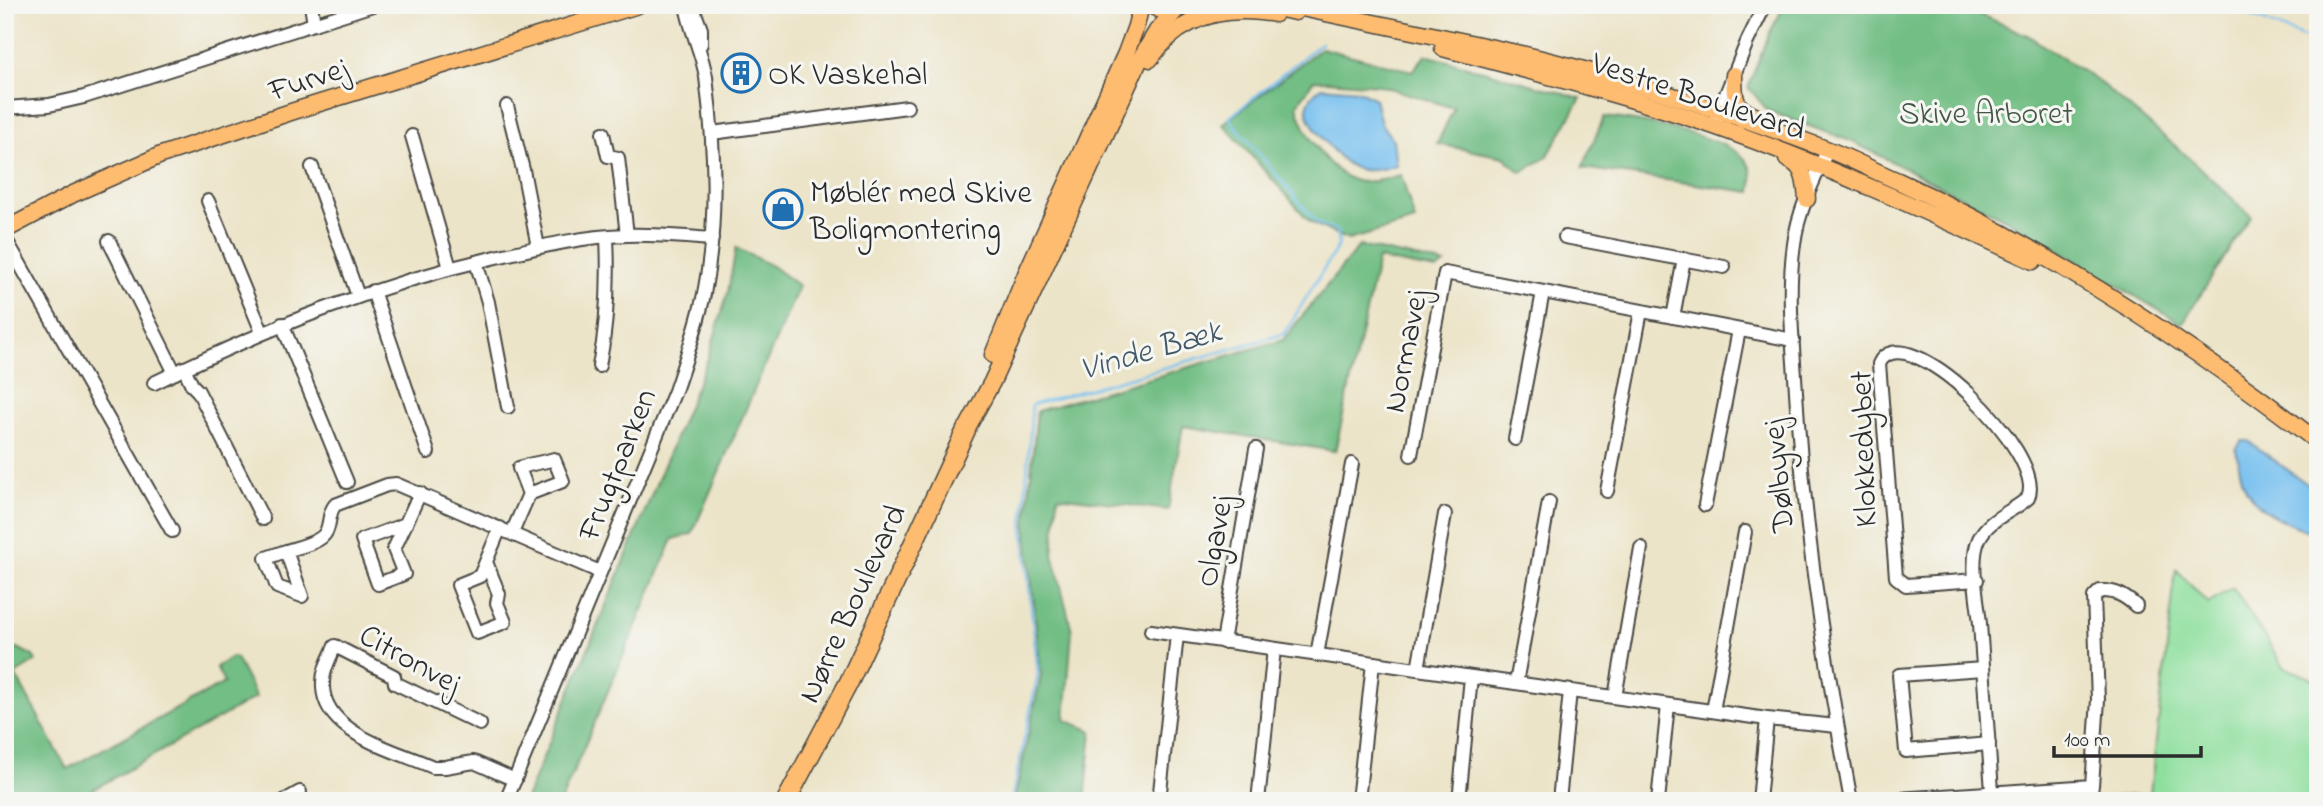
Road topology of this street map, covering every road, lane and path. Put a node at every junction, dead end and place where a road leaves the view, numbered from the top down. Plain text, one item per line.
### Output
1 (311, 5) edge
2 (373, 5) edge
3 (638, 5) edge
4 (686, 5) edge
5 (692, 5) edge
6 (1140, 5) edge
7 (1151, 5) edge
8 (1264, 5) edge
9 (1287, 5) edge
10 (1765, 5) edge
11 (1181, 7) edge
12 (1326, 22) junction
13 (314, 24) junction
14 (701, 51) junction
15 (1734, 75) junction
16 (507, 106) dead end
17 (907, 107) dead end
18 (5, 108) edge
19 (1682, 116) junction
20 (1717, 119) junction
21 (603, 133) dead end
22 (712, 133) junction
23 (412, 136) dead end
24 (1810, 143) junction
25 (1828, 149) junction
26 (1820, 165) junction
27 (1091, 166) junction
28 (312, 167) dead end
29 (1807, 199) junction
30 (208, 201) dead end
31 (5, 230) edge
32 (626, 235) junction
33 (607, 237) junction
34 (1565, 237) dead end
35 (5, 239) edge
36 (712, 239) junction
37 (109, 240) dead end
38 (538, 247) junction
39 (1684, 259) junction
40 (475, 262) junction
41 (1724, 267) dead end
42 (450, 268) junction
43 (2100, 290) junction
44 (373, 291) junction
45 (1543, 292) junction
46 (358, 296) junction
47 (1641, 311) junction
48 (1672, 317) junction
49 (282, 324) junction
50 (1739, 330) junction
51 (262, 332) junction
52 (1793, 340) junction
53 (599, 366) dead end
54 (179, 371) junction
55 (154, 383) dead end
56 (508, 407) dead end
57 (966, 430) junction
58 (1515, 439) dead end
59 (2318, 442) edge
60 (1256, 449) dead end
61 (428, 452) dead end
62 (1411, 455) dead end
63 (1352, 464) dead end
64 (347, 482) dead end
65 (1607, 491) dead end
66 (420, 493) junction
67 (529, 494) dead end
68 (1549, 502) dead end
69 (1705, 505) dead end
70 (1445, 514) dead end
71 (263, 519) dead end
72 (406, 524) junction
73 (172, 531) dead end
74 (506, 531) junction
75 (1745, 532) dead end
76 (1641, 548) dead end
77 (286, 551) dead end
78 (486, 562) junction
79 (600, 572) junction
80 (1976, 580) junction
81 (2136, 606) dead end
82 (1151, 631) dead end
83 (1177, 635) junction
84 (1223, 642) junction
85 (1274, 649) junction
86 (1317, 655) junction
87 (1373, 663) junction
88 (1983, 668) junction
89 (1418, 670) junction
90 (1471, 677) junction
91 (1516, 683) junction
92 (1570, 691) junction
93 (1615, 697) junction
94 (1668, 705) junction
95 (1713, 711) junction
96 (1767, 719) junction
97 (480, 724) dead end
98 (1837, 726) junction
99 (1989, 744) junction
100 (515, 780) junction
101 (1992, 791) junction
102 (300, 792) dead end
103 (284, 801) edge
104 (506, 801) edge
105 (786, 801) edge
106 (1158, 801) edge
107 (1258, 801) edge
108 (1358, 801) edge
109 (1459, 801) edge
110 (1559, 801) edge
111 (1658, 801) edge
112 (1759, 801) edge
113 (1851, 801) edge
114 (1868, 801) edge

1 - 13 street
2 - 13 street
3 - 31 main road, Furvej
4 - 14 street, Frugtparken
5 - 14 street, Frugtparken
6 - 57 main road, Nørre Boulevard
7 - 11 main road
8 - 12 main road, Vestre Boulevard
9 - 20 main road, Vestre Boulevard
10 - 15 street
11 - 27 main road, Nørre Boulevard
12 - 19 main road, Vestre Boulevard
12 - 27 main road
13 - 18 street
14 - 22 street, Frugtparken
15 - 20 street
15 - 24 main road
16 - 38 street
17 - 22 street
19 - 20 main road, Vestre Boulevard
19 - 29 main road
20 - 24 main road, Vestre Boulevard
20 - 26 main road, Vestre Boulevard
21 - 32 street
22 - 36 street, Frugtparken
23 - 42 street
24 - 25 main road, Vestre Boulevard
25 - 26 street, Dølbyvej
25 - 43 main road, Vestre Boulevard
26 - 29 street, Dølbyvej
26 - 43 main road, Vestre Boulevard
27 - 57 main road, Nørre Boulevard
28 - 46 street
29 - 52 street, Dølbyvej
30 - 51 street
32 - 33 street
32 - 36 street
33 - 38 street
33 - 53 street
34 - 39 street
35 - 73 street
36 - 79 street, Frugtparken
37 - 54 street
38 - 40 street
39 - 41 street
39 - 48 street
40 - 42 street
40 - 56 street
42 - 44 street
43 - 59 main road, Vestre Boulevard
44 - 46 street
44 - 61 street
45 - 47 street, Normavej
45 - 58 street
45 - 62 street, Normavej
46 - 49 street
47 - 48 street, Normavej
47 - 65 street
48 - 50 street, Normavej
49 - 51 street
49 - 64 street
50 - 52 street, Normavej
50 - 69 street
51 - 54 street
52 - 98 street, Dølbyvej
54 - 55 street
54 - 71 street
57 - 105 highway, Nørre Boulevard
60 - 84 street, Olgavej
63 - 86 street
66 - 72 street
66 - 74 street
66 - 77 street
67 - 74 street
68 - 91 street
70 - 89 street
72 - 72 street
74 - 78 street
74 - 79 street
75 - 95 street
76 - 93 street
78 - 78 street
79 - 100 street, Frugtparken
80 - 80 street, Klokkedybet
80 - 88 street, Klokkedybet
81 - 101 street
82 - 83 street
83 - 84 street
83 - 106 street
84 - 85 street
85 - 86 street
85 - 107 street
86 - 87 street
87 - 89 street
87 - 108 street
88 - 99 street, Klokkedybet
88 - 99 street
89 - 90 street
90 - 91 street
90 - 109 street
91 - 92 street
92 - 93 street
92 - 110 street
93 - 94 street
94 - 95 street
94 - 111 street
95 - 96 street
96 - 98 street
96 - 112 street
97 - 100 street, Citronvej
98 - 113 street, Dølbyvej
99 - 101 street, Klokkedybet
100 - 104 street, Frugtparken
101 - 114 street
102 - 103 street

